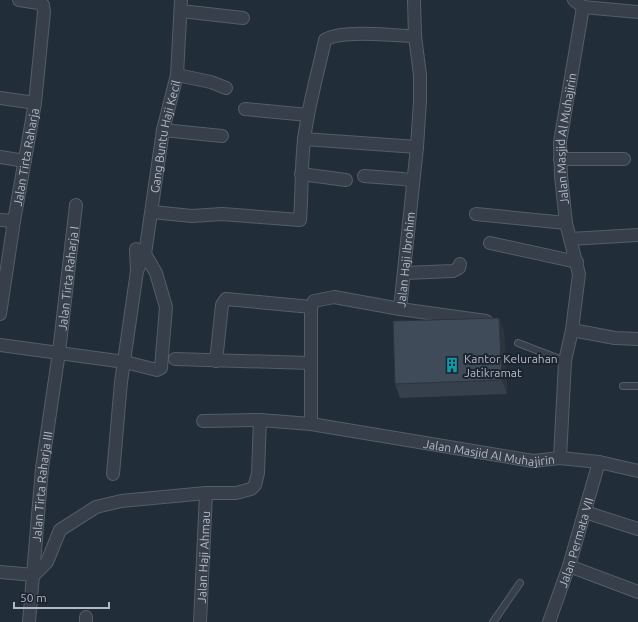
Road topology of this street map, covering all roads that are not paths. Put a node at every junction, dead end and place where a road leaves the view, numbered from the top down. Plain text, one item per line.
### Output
1 (19, 0) edge
2 (414, 0) edge
3 (578, 3) edge
4 (181, 6) edge
5 (638, 12) edge
6 (243, 18) dead end
7 (414, 36) junction
8 (177, 75) junction
9 (226, 88) dead end
10 (0, 98) edge
11 (35, 103) junction
12 (245, 109) dead end
13 (308, 115) junction
14 (163, 130) junction
15 (222, 136) dead end
16 (304, 139) junction
17 (417, 147) junction
18 (0, 157) edge
19 (560, 159) junction
20 (624, 159) dead end
21 (25, 161) junction
22 (301, 174) junction
23 (364, 176) dead end
24 (346, 180) dead end
25 (413, 181) junction
26 (76, 205) dead end
27 (152, 212) junction
28 (476, 214) dead end
29 (0, 220) edge
30 (14, 221) junction
31 (566, 223) junction
32 (638, 235) edge
33 (570, 239) junction
34 (490, 243) dead end
35 (140, 252) junction
36 (577, 262) junction
37 (460, 264) dead end
38 (405, 273) junction
39 (311, 307) junction
40 (400, 309) junction
41 (0, 314) edge
42 (489, 321) edge
43 (572, 330) junction
44 (638, 339) edge
45 (518, 344) dead end
46 (0, 345) edge
47 (59, 352) junction
48 (175, 359) dead end
49 (216, 361) junction
50 (564, 361) junction
51 (125, 362) junction
52 (310, 363) junction
53 (622, 386) dead end
54 (638, 386) edge
55 (260, 420) junction
56 (203, 421) dead end
57 (311, 424) junction
58 (560, 458) junction
59 (599, 462) junction
60 (638, 471) edge
61 (113, 474) dead end
62 (206, 493) junction
63 (585, 512) junction
64 (638, 529) edge
65 (569, 566) junction
66 (0, 572) edge
67 (34, 575) junction
68 (520, 583) dead end
69 (638, 592) edge
70 (29, 622) edge
71 (200, 622) edge
72 (493, 622) edge
73 (549, 622) edge

1 - 11 street, Jalan Tirta Raharja
2 - 7 street, Jalan Haji Ibrohim
3 - 5 street
3 - 19 street, Jalan Masjid Al Muhajirin
4 - 6 street
4 - 8 street, Gang Buntu Haji Kecil
7 - 13 street
7 - 17 street, Jalan Haji Ibrohim
8 - 9 street
8 - 14 street, Gang Buntu Haji Kecil
10 - 11 street
11 - 21 street, Jalan Tirta Raharja
12 - 13 street
13 - 16 street
14 - 15 street
14 - 27 street, Gang Buntu Haji Kecil
16 - 17 street
16 - 22 street
17 - 25 street, Jalan Haji Ibrohim
18 - 21 street
19 - 20 street
19 - 31 street, Jalan Masjid Al Muhajirin
21 - 30 street, Jalan Tirta Raharja
22 - 24 street
22 - 27 street
23 - 25 street
25 - 38 street, Jalan Haji Ibrohim
26 - 47 street, Jalan Tirta Raharja I
27 - 35 street, Gang Buntu Haji Kecil
28 - 31 street
29 - 30 street
30 - 41 street, Jalan Tirta Raharja
31 - 33 street, Jalan Masjid Al Muhajirin
32 - 33 street
33 - 36 street, Jalan Masjid Al Muhajirin
34 - 36 street
35 - 51 street, Gang Buntu Haji Kecil
35 - 51 street
36 - 43 street, Jalan Masjid Al Muhajirin
37 - 38 street
38 - 40 street, Jalan Haji Ibrohim
39 - 40 street, Jalan Haji Ibrohim
39 - 49 street
39 - 52 street
40 - 42 street
43 - 44 street
43 - 50 street, Jalan Masjid Al Muhajirin
45 - 50 lane
46 - 47 street
47 - 51 street
47 - 67 street, Jalan Tirta Raharja III
48 - 49 street
49 - 52 street
50 - 58 street, Jalan Masjid Al Muhajirin
51 - 61 street, Gang Buntu Haji Kecil
52 - 57 street
53 - 54 lane
55 - 56 street, Jalan Masjid Al Muhajirin
55 - 57 street, Jalan Masjid Al Muhajirin
55 - 62 street
57 - 58 street, Jalan Masjid Al Muhajirin
58 - 59 street
59 - 60 street
59 - 63 street, Jalan Permata VII
62 - 67 street
62 - 71 street, Jalan Haji Ahmau
63 - 64 street
63 - 65 street, Jalan Permata VII
65 - 69 street
65 - 73 street, Jalan Permata VII
66 - 67 street
67 - 70 street, Jalan Tirta Raharja III
68 - 72 lane

